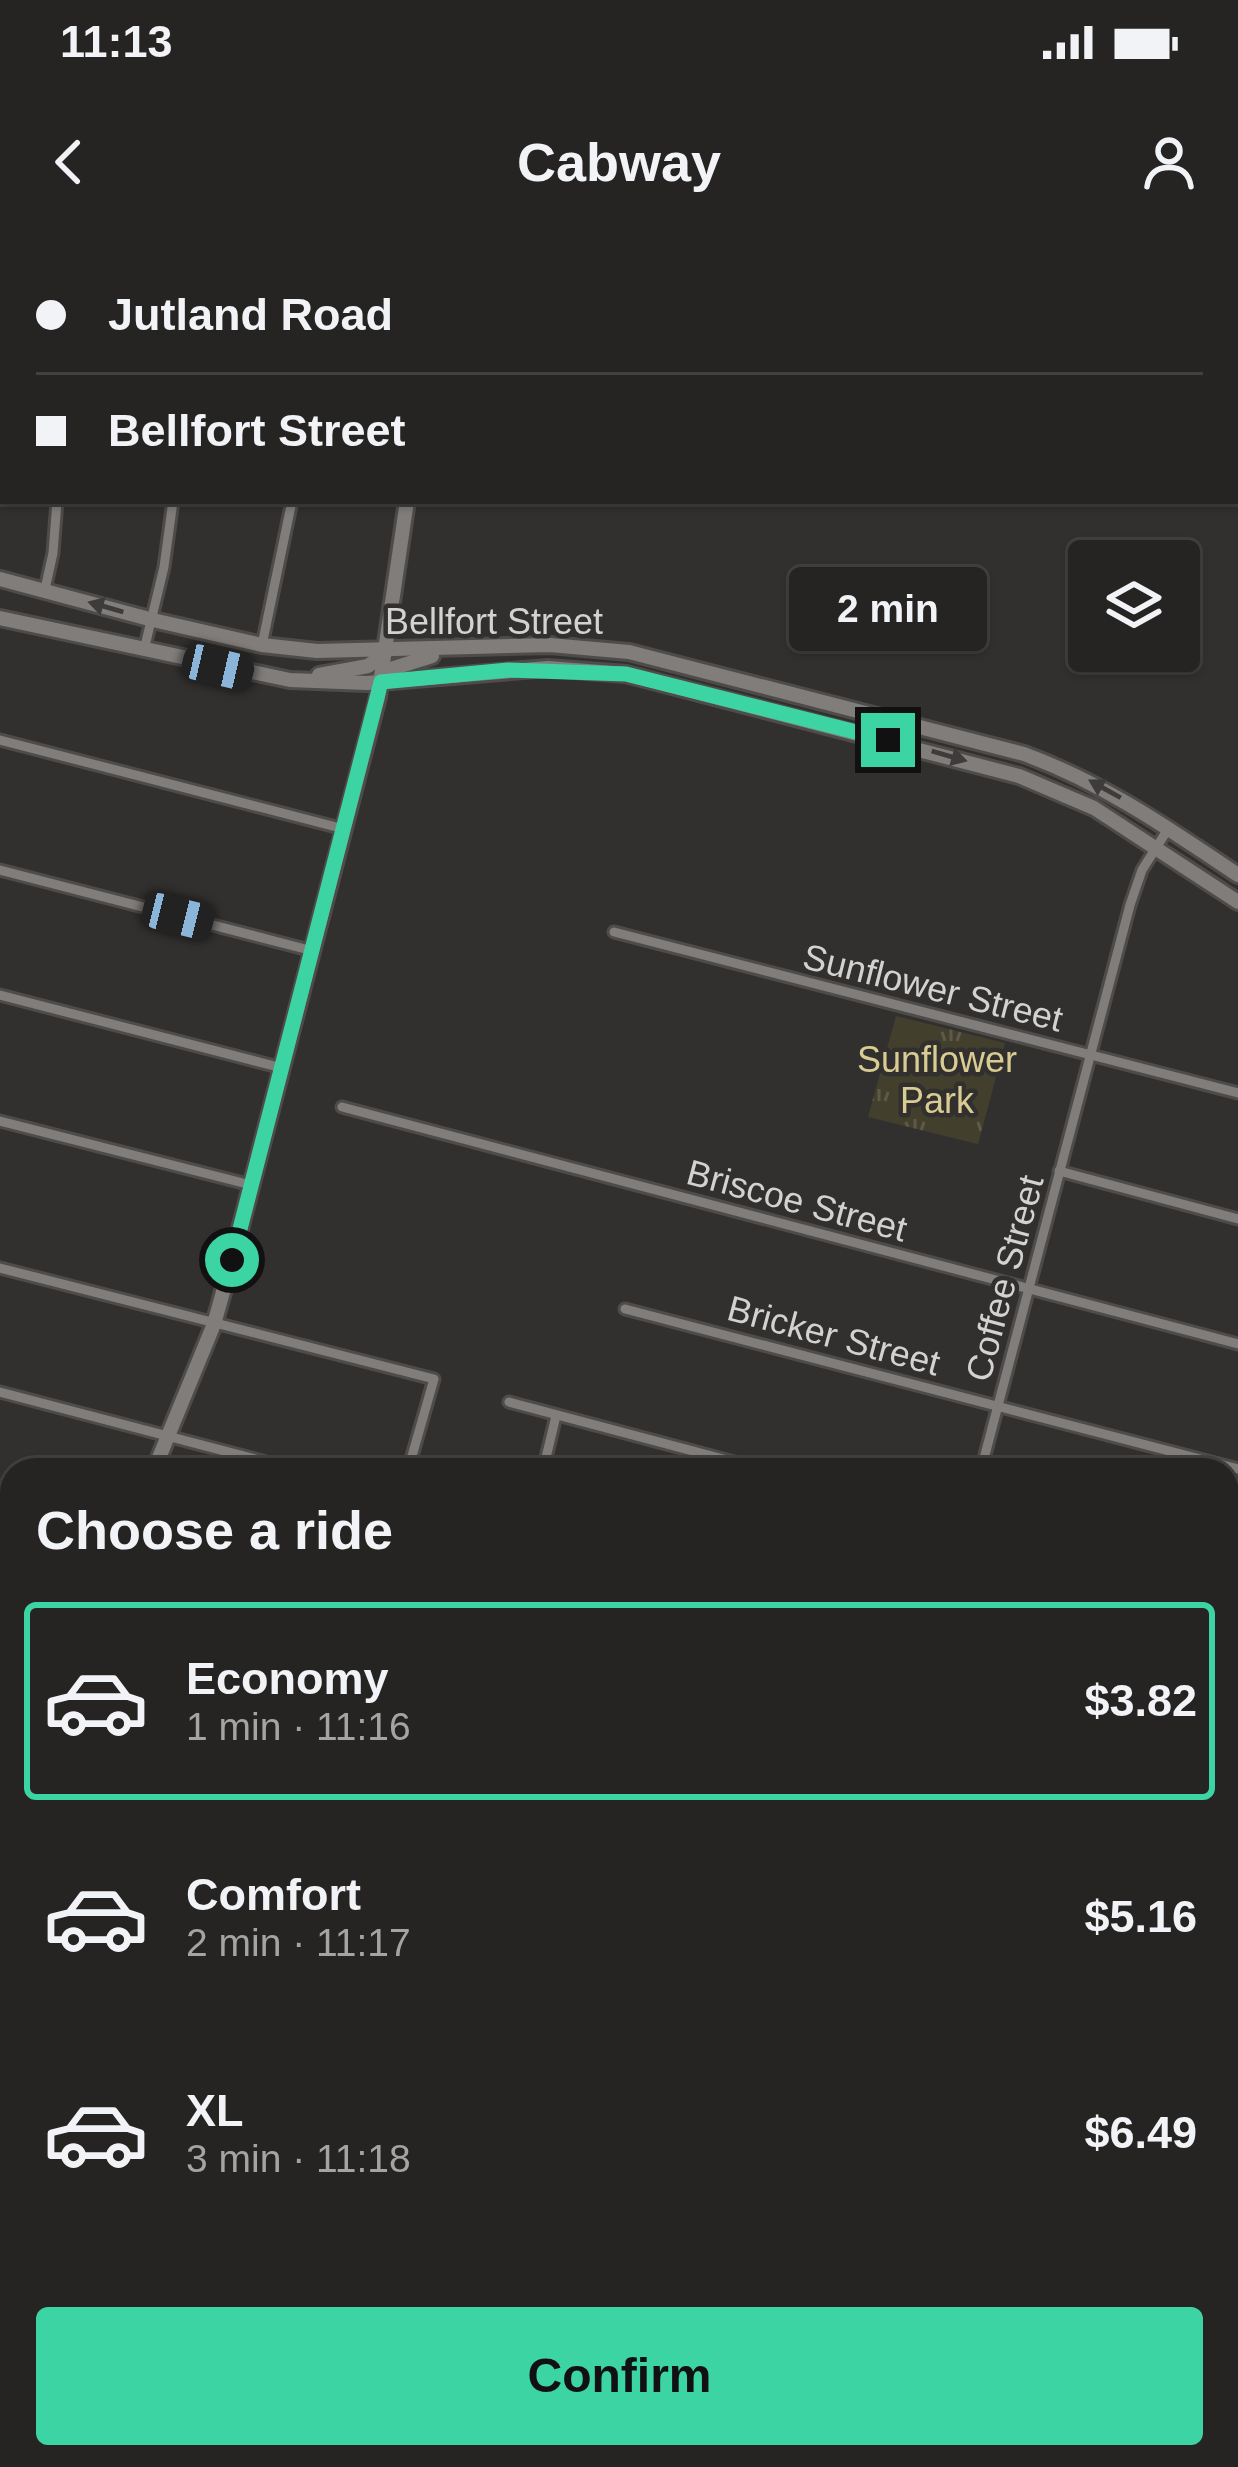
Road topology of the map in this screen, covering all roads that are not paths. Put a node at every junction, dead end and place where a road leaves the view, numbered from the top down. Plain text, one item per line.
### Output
1 (56, 504) edge
2 (172, 504) edge
3 (291, 504) edge
4 (407, 504) edge
5 (0, 579) edge
6 (45, 589) junction
7 (0, 618) edge
8 (153, 620) junction
9 (262, 645) junction
10 (506, 647) junction
11 (144, 650) junction
12 (455, 650) junction
13 (386, 652) junction
14 (629, 652) junction
15 (508, 670) junction
16 (626, 674) junction
17 (290, 680) junction
18 (381, 682) junction
19 (763, 684) junction
20 (756, 706) junction
21 (892, 718) junction
22 (0, 740) edge
23 (888, 740) junction
24 (1024, 754) junction
25 (1019, 776) junction
26 (344, 829) junction
27 (1168, 829) junction
28 (1154, 848) junction
29 (0, 869) edge
30 (1238, 877) edge
31 (1232, 898) edge
32 (614, 932) dead end
33 (313, 951) junction
34 (0, 995) edge
35 (1089, 1054) junction
36 (282, 1068) junction
37 (1238, 1094) edge
38 (342, 1107) dead end
39 (0, 1121) edge
40 (1059, 1171) junction
41 (251, 1185) junction
42 (1238, 1219) edge
43 (0, 1268) edge
44 (1029, 1290) junction
45 (625, 1309) dead end
46 (214, 1324) junction
47 (1238, 1344) edge
48 (0, 1392) edge
49 (509, 1402) dead end
50 (998, 1406) junction
51 (556, 1417) junction
52 (167, 1436) junction
53 (159, 1458) edge
54 (250, 1458) edge
55 (411, 1458) edge
56 (546, 1458) edge
57 (717, 1458) edge
58 (984, 1458) edge
59 (1196, 1458) edge

1 - 6 street
2 - 8 street
3 - 9 street
4 - 13 main road
5 - 6 main road, Bellfort Street
8 -> 6 main road, Bellfort Street
7 - 11 main road, Bellfort Street
8 - 9 main road, Bellfort Street
8 - 11 street
9 - 13 main road, Bellfort Street
10 - 12 main road, Bellfort Street
10 - 14 main road, Bellfort Street
10 - 15 main road
11 - 17 main road, Bellfort Street
12 - 13 main road, Bellfort Street
12 - 18 main road
13 - 17 main road
13 - 18 main road
14 - 16 main road
14 - 19 main road, Bellfort Street
15 - 16 main road, Bellfort Street
15 - 18 main road, Bellfort Street
16 - 20 main road, Bellfort Street
17 - 18 main road, Bellfort Street
18 - 26 main road
19 - 20 main road
19 - 21 main road, Bellfort Street
20 - 23 main road, Bellfort Street
21 - 23 main road
21 - 24 main road, Bellfort Street
22 - 26 street
23 -> 25 main road, Bellfort Street
24 - 25 main road
27 -> 24 main road, Bellfort Street
25 - 28 main road, Bellfort Street
26 - 33 main road
27 - 28 street, Coffee Street
27 - 30 main road, Bellfort Street
28 - 31 main road, Bellfort Street
28 - 35 street, Coffee Street
29 - 33 street
30 - 31 main road
32 - 35 street, Sunflower Street
33 - 36 main road
34 - 36 street
35 - 37 street, Sunflower Street
35 - 40 street, Coffee Street
36 - 41 main road
38 - 44 street, Briscoe Street
39 - 41 street
40 - 42 street
40 - 44 street, Coffee Street
41 - 46 main road
43 - 46 street
44 - 47 street, Briscoe Street
44 - 50 street, Coffee Street
45 - 50 street, Bricker Street
46 - 52 main road
46 - 55 street
48 - 52 street
49 - 51 street
50 - 58 street, Coffee Street
50 - 59 street, Bricker Street
51 - 56 street
51 - 57 street
52 - 53 main road
52 - 54 street

